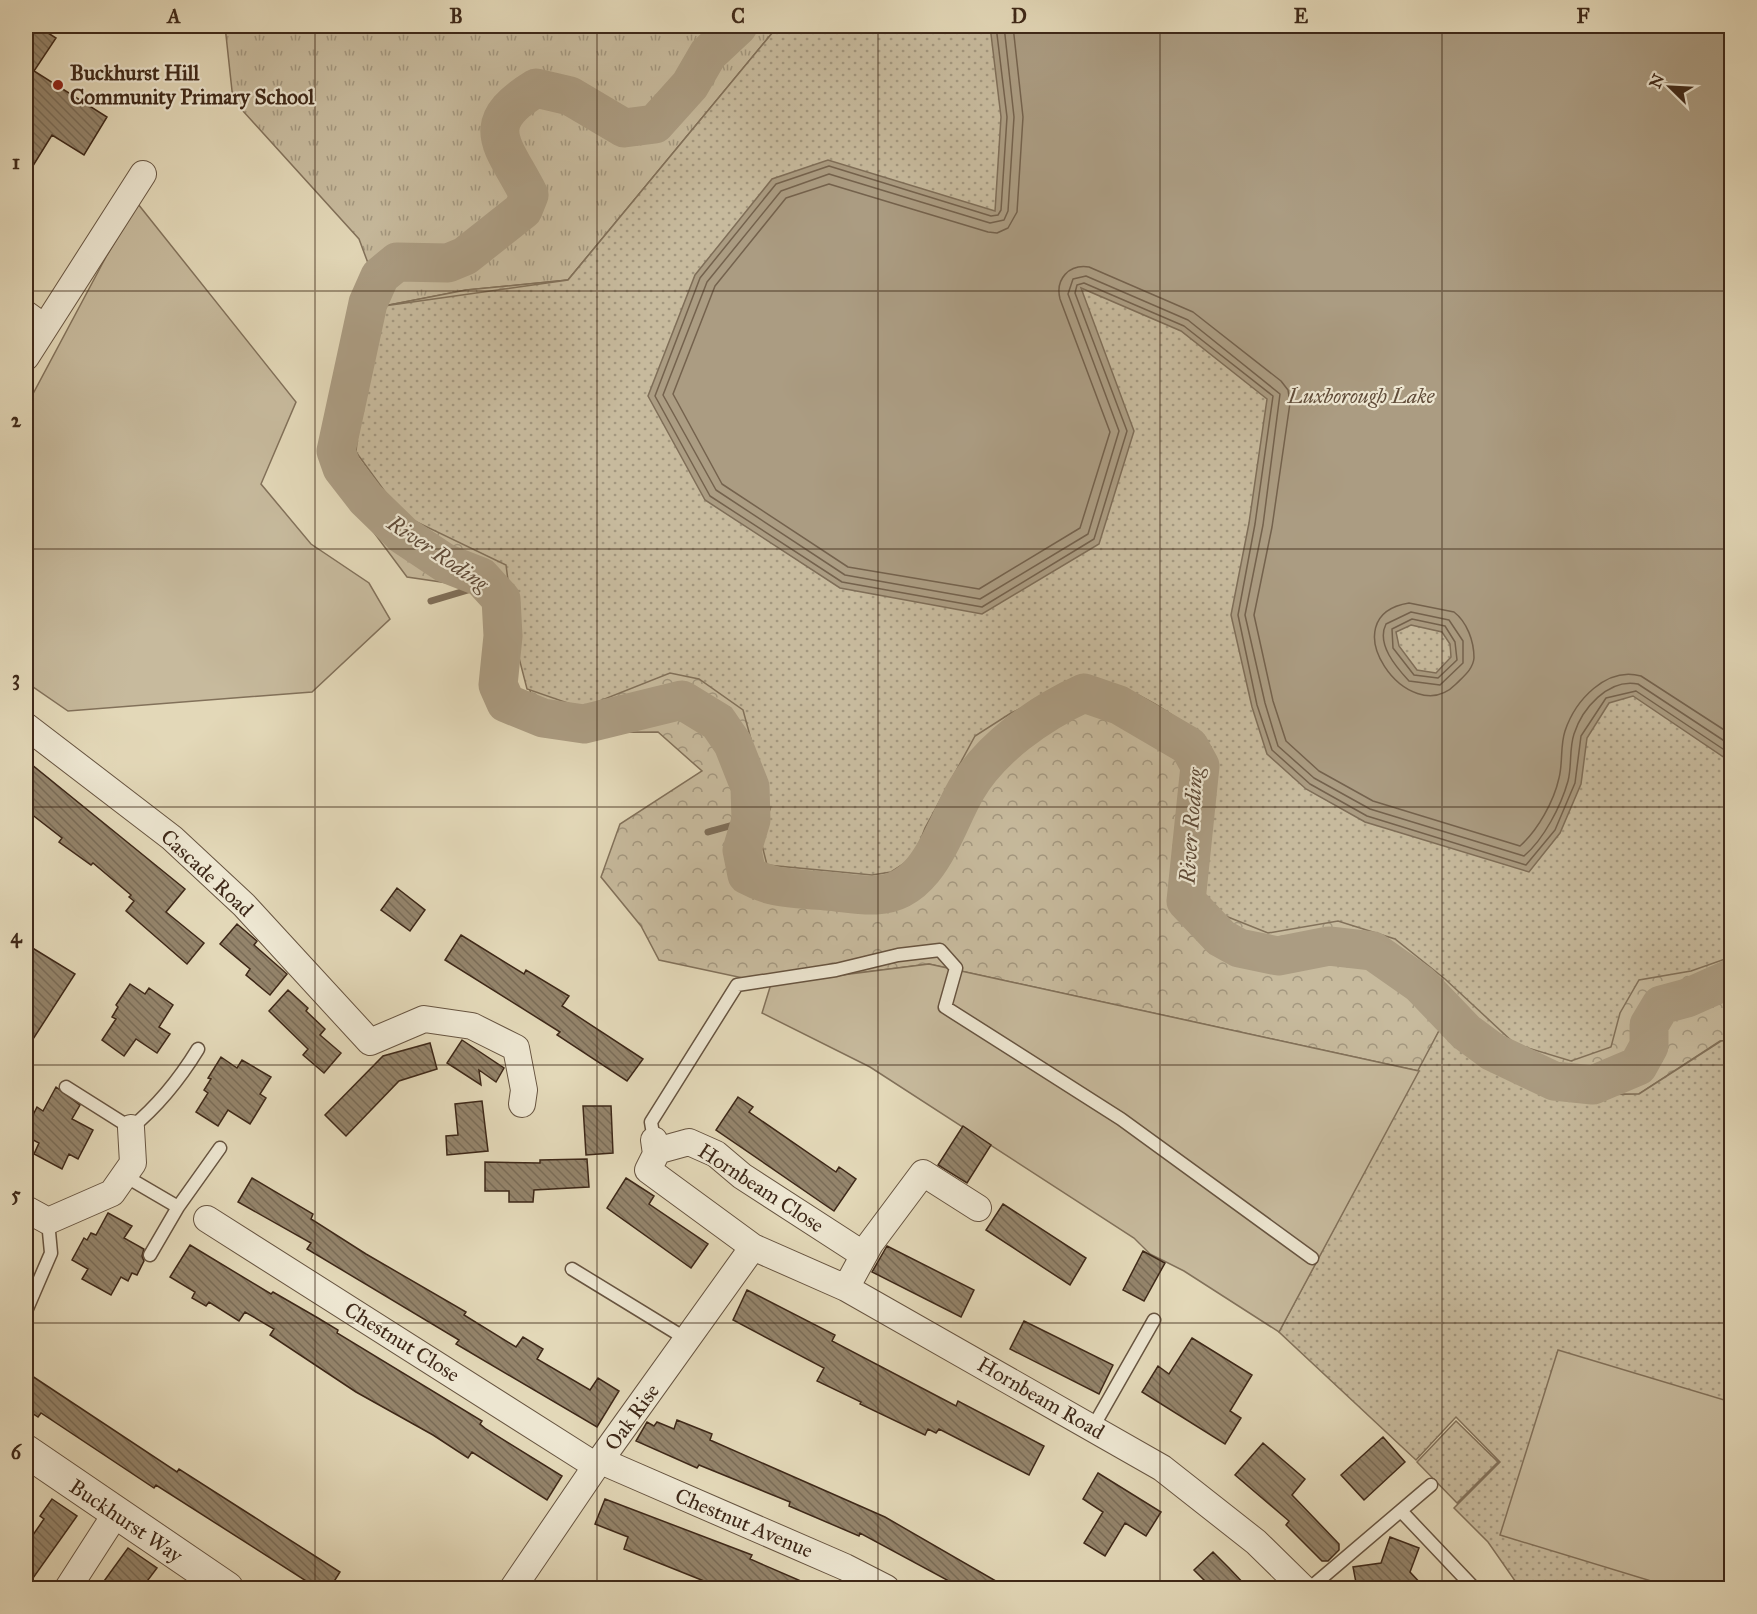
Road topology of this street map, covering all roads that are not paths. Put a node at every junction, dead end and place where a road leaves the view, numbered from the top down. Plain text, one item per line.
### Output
1 (143, 174) dead end
2 (35, 321) edge
3 (26, 357) edge
4 (26, 726) edge
5 (198, 1049) dead end
6 (66, 1087) dead end
7 (522, 1104) dead end
8 (131, 1128) junction
9 (655, 1147) junction
10 (220, 1148) dead end
11 (125, 1176) junction
12 (178, 1207) junction
13 (978, 1208) dead end
14 (26, 1209) edge
15 (207, 1219) dead end
16 (48, 1221) junction
17 (753, 1247) junction
18 (150, 1255) dead end
19 (864, 1255) junction
20 (1312, 1258) dead end
21 (572, 1269) dead end
22 (846, 1288) junction
23 (26, 1311) edge
24 (1154, 1320) dead end
25 (688, 1340) junction
26 (1094, 1427) junction
27 (26, 1451) edge
28 (598, 1463) junction
29 (1431, 1485) dead end
30 (1401, 1510) junction
31 (115, 1515) junction
32 (68, 1588) edge
33 (227, 1588) edge
34 (513, 1588) edge
35 (886, 1588) edge
36 (1303, 1588) edge
37 (1310, 1588) edge
38 (1474, 1588) edge

1 - 2 street
2 - 3 street
4 - 7 street, Cascade Road
5 - 8 lane
6 - 8 lane
8 - 11 street
9 - 17 street
9 - 19 street, Hornbeam Close
9 - 20 lane
10 - 12 lane
11 - 12 lane
11 - 16 street
12 - 18 lane
13 - 19 street
14 - 16 street
15 - 28 street, Chestnut Close
16 - 23 lane
17 - 22 street, Hornbeam Road
17 - 25 street, Oak Rise
19 - 22 street
21 - 25 lane
22 - 26 street, Hornbeam Road
24 - 26 lane
25 - 28 street, Oak Rise
26 - 36 street, Hornbeam Road
27 - 31 street, Buckhurst Way
28 - 34 street, Oak Rise
28 - 35 street, Chestnut Avenue
29 - 30 lane
30 - 37 lane
30 - 38 lane
31 - 32 street
31 - 33 street, Buckhurst Way

